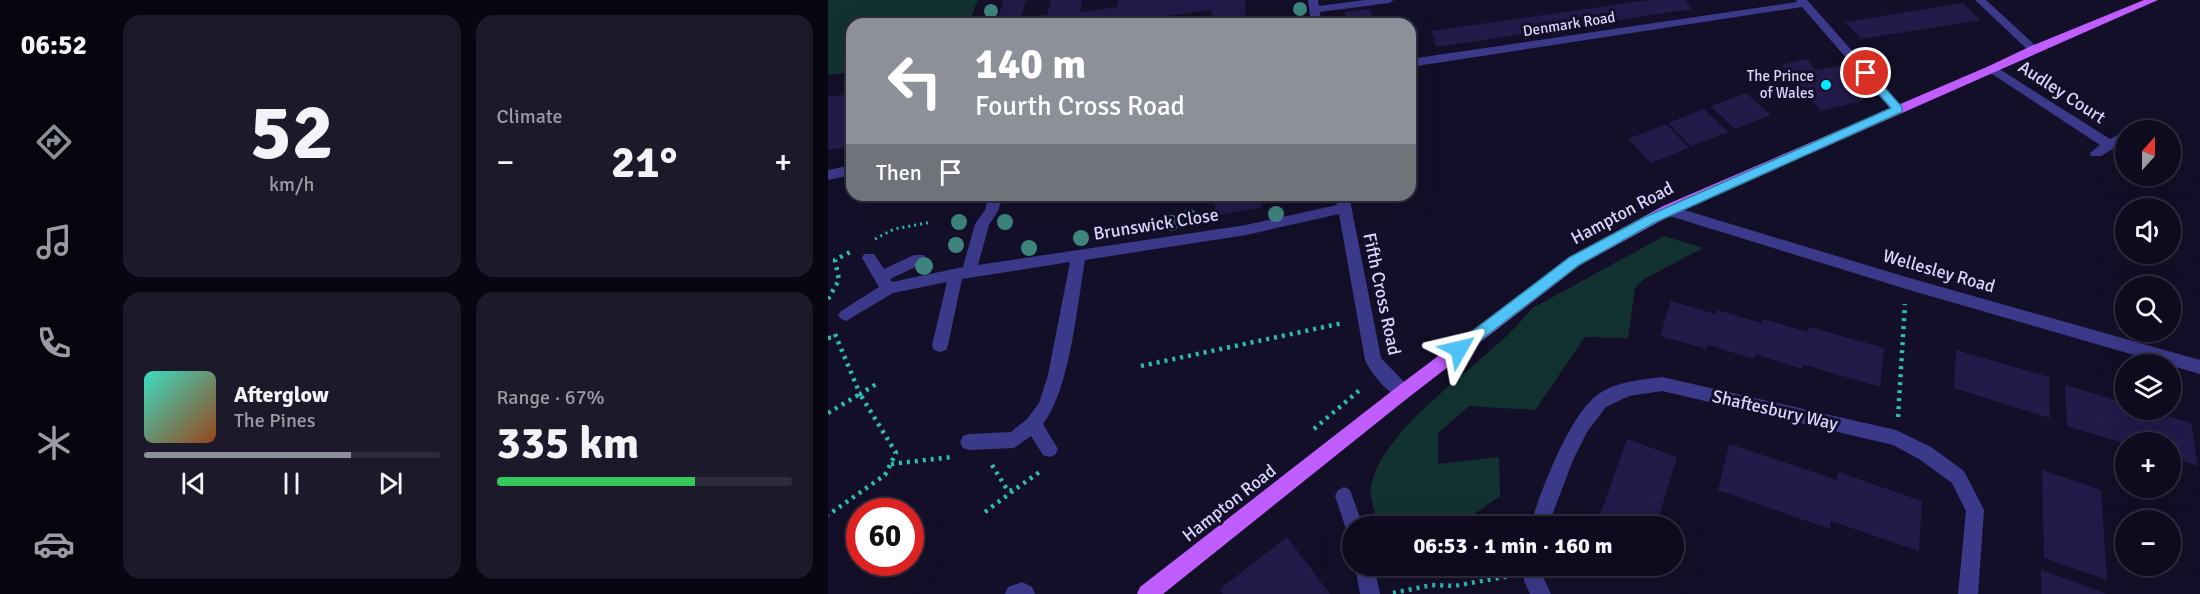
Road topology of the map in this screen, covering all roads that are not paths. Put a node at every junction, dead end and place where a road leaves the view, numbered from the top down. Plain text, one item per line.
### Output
1 (1389, 0) edge
2 (1980, 0) edge
3 (2153, 0) edge
4 (1803, 2) edge
5 (1314, 5) edge
6 (2033, 49) junction
7 (1416, 62) edge
8 (1993, 69) junction
9 (1898, 110) junction
10 (2115, 142) edge
11 (2110, 145) junction
12 (2096, 153) dead end
13 (846, 171) edge
14 (828, 175) edge
15 (994, 201) edge
16 (1343, 201) edge
17 (1668, 210) junction
18 (1079, 255) junction
19 (869, 258) dead end
20 (920, 259) dead end
21 (963, 273) junction
22 (885, 283) junction
23 (846, 315) road end
24 (940, 345) dead end
25 (2200, 367) edge
26 (1402, 392) junction
27 (1033, 424) junction
28 (969, 442) road end
29 (1049, 449) road end
30 (1344, 496) dead end
31 (1351, 516) edge
32 (1543, 516) edge
33 (1367, 576) edge
34 (1534, 576) edge
35 (1015, 594) edge
36 (1025, 594) edge
37 (1147, 594) edge
38 (1370, 594) edge
39 (1541, 594) edge
40 (1968, 594) edge

1 - 5 street
2 - 6 street
3 - 6 main road, Hampton Road
4 - 7 street, Denmark Road
4 - 9 street
6 - 8 main road, Hampton Road
8 - 9 main road, Hampton Road
8 - 11 street, Audley Court
9 - 17 main road, Hampton Road
10 - 11 street
11 - 12 street
13 - 14 street
15 - 21 street
16 - 18 street, Brunswick Close
16 - 26 street, Fifth Cross Road
17 - 25 street, Wellesley Road
17 - 26 main road, Hampton Road
18 - 21 street, Brunswick Close
18 - 27 street, Brunswick Close
19 - 22 street
20 - 22 street
21 - 22 street, Brunswick Close
21 - 24 street
22 - 23 street, Brunswick Close
26 - 37 main road, Hampton Road
27 - 28 street, Brunswick Close
27 - 29 street
30 - 31 street
32 - 40 street, Shaftesbury Way
33 - 38 street
34 - 39 street
35 - 36 street

